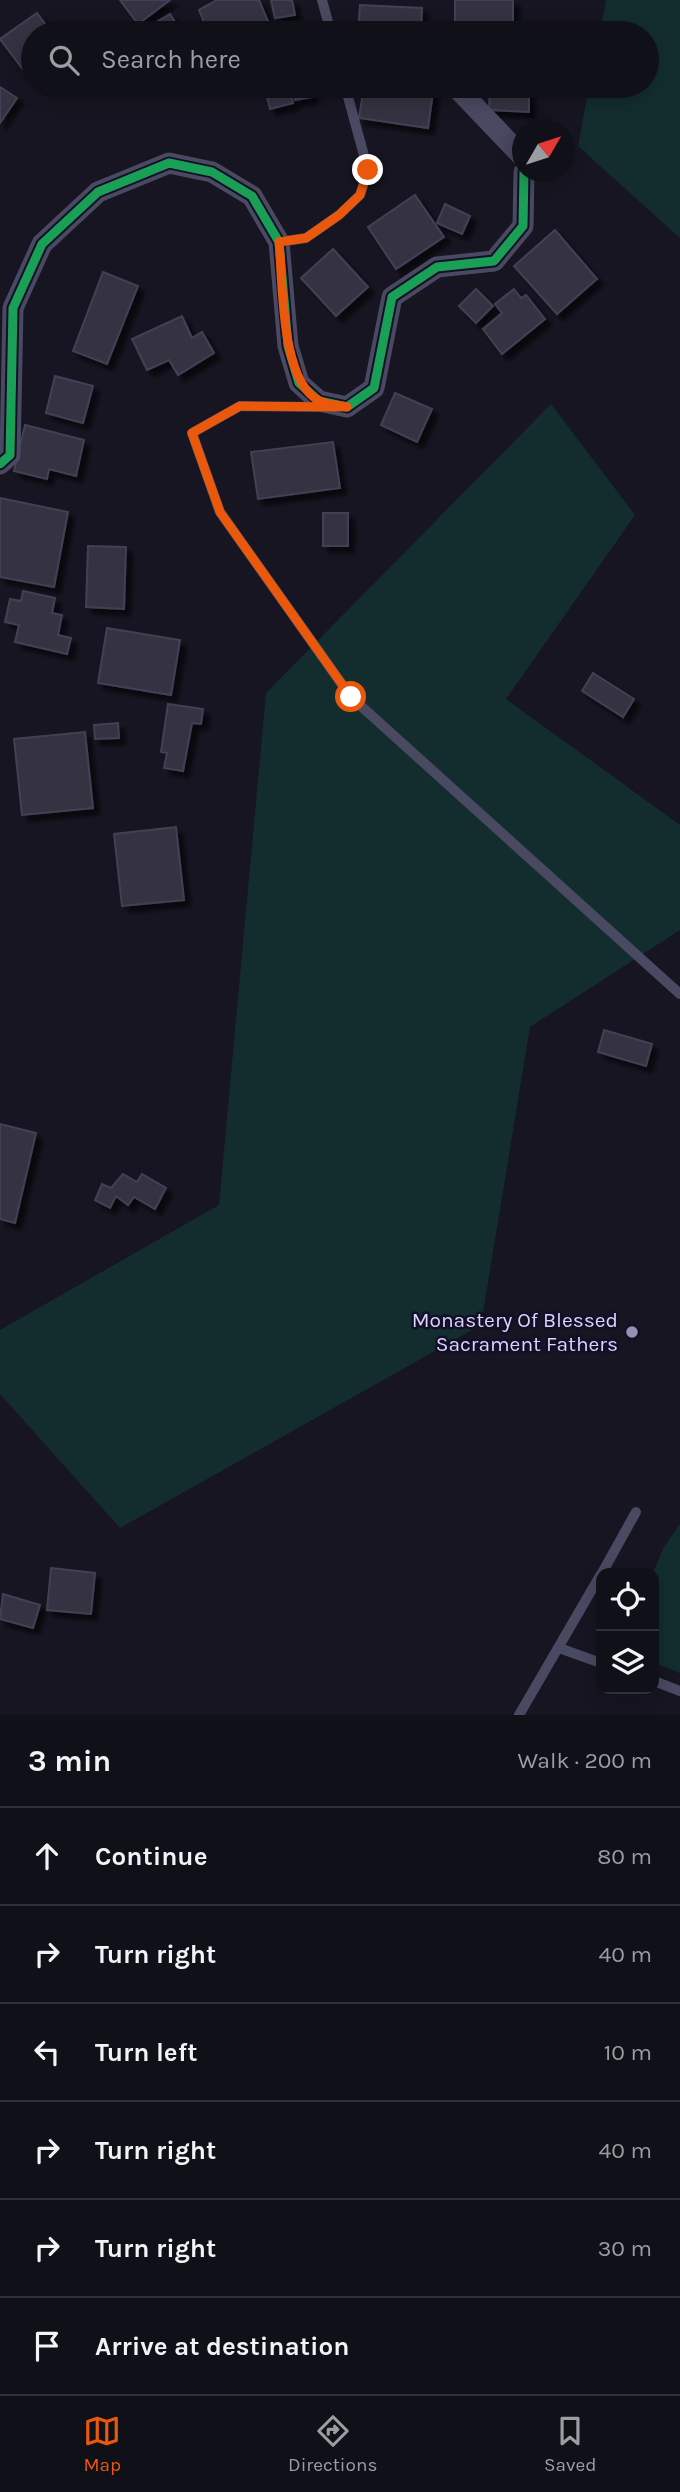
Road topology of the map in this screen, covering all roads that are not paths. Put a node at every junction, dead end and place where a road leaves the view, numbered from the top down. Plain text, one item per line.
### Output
1 (322, 0) edge
2 (328, 21) edge
3 (348, 98) edge
4 (467, 98) edge
5 (512, 145) edge
6 (524, 182) edge
7 (279, 242) junction
8 (347, 407) junction
9 (0, 464) edge
10 (680, 994) edge
11 (636, 1512) dead end
12 (604, 1568) edge
13 (596, 1583) edge
14 (559, 1648) junction
15 (596, 1661) edge
16 (659, 1683) edge
17 (680, 1691) edge
18 (519, 1715) edge

1 - 2 lane
3 - 7 lane
4 - 5 street
6 - 8 street
7 - 8 street
7 - 9 street
8 - 10 lane
11 - 12 lane
13 - 14 lane
14 - 15 lane
14 - 18 lane
16 - 17 lane

